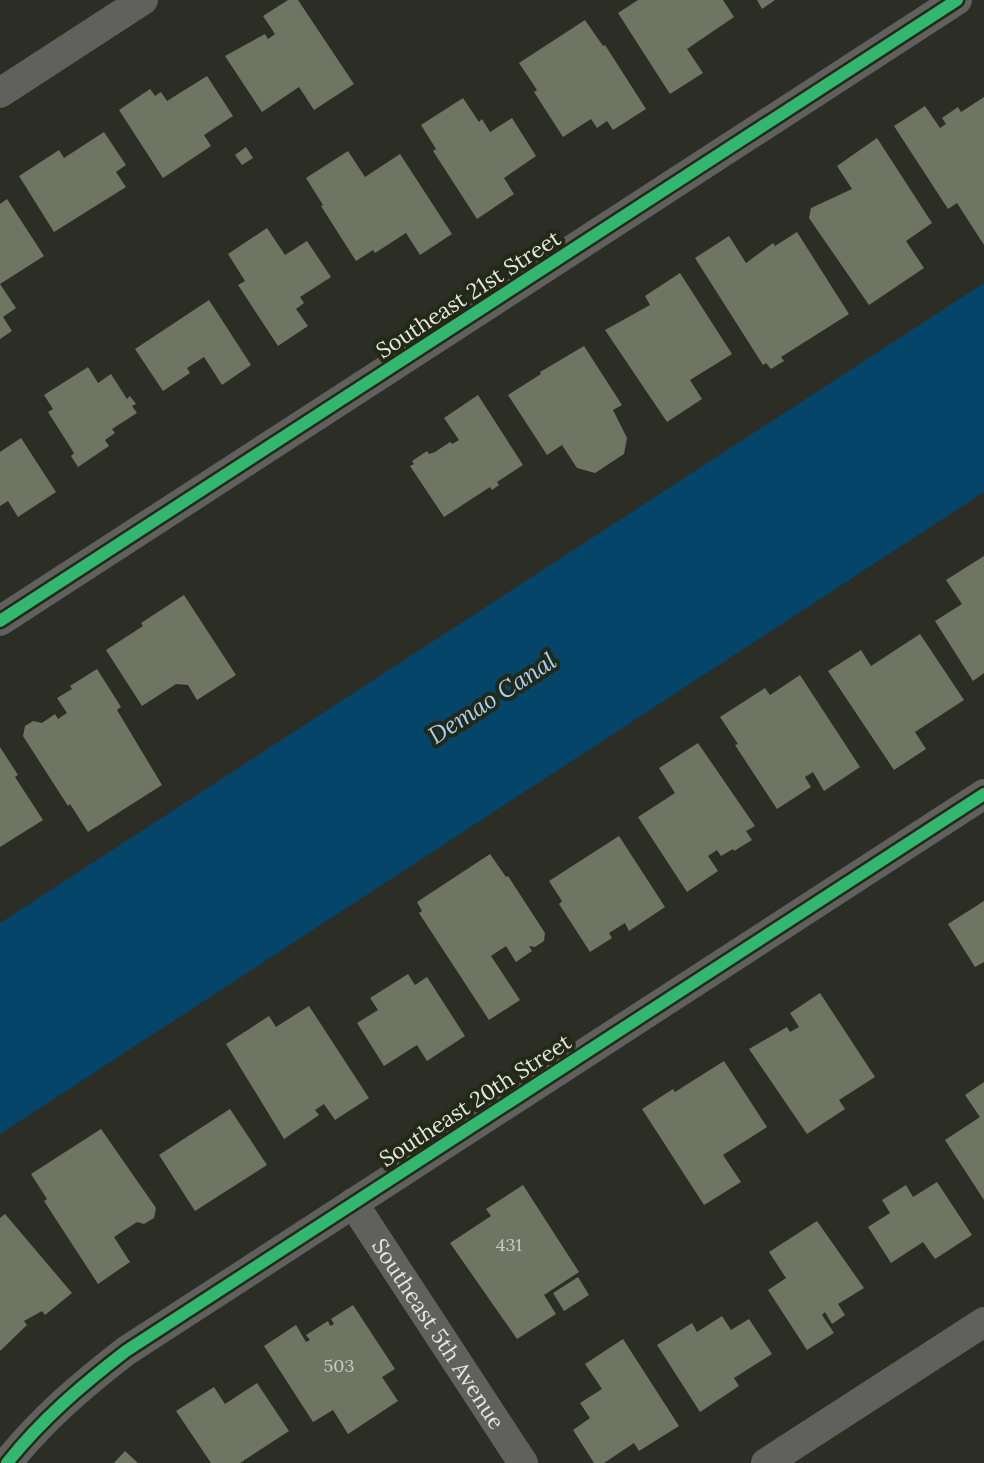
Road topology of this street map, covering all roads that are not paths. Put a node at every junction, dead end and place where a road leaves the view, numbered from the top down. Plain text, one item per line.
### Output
1 (143, 0) edge
2 (957, 0) edge
3 (0, 93) edge
4 (0, 621) edge
5 (984, 794) edge
6 (353, 1203) junction
7 (984, 1322) edge
8 (7, 1463) edge
9 (523, 1463) edge
10 (766, 1463) edge

1 - 3 street
2 - 4 street, Southeast 21st Street
5 - 6 street, Southeast 20th Street
6 - 8 street, Southeast 20th Street
6 - 9 street, Southeast 5th Avenue
7 - 10 street

